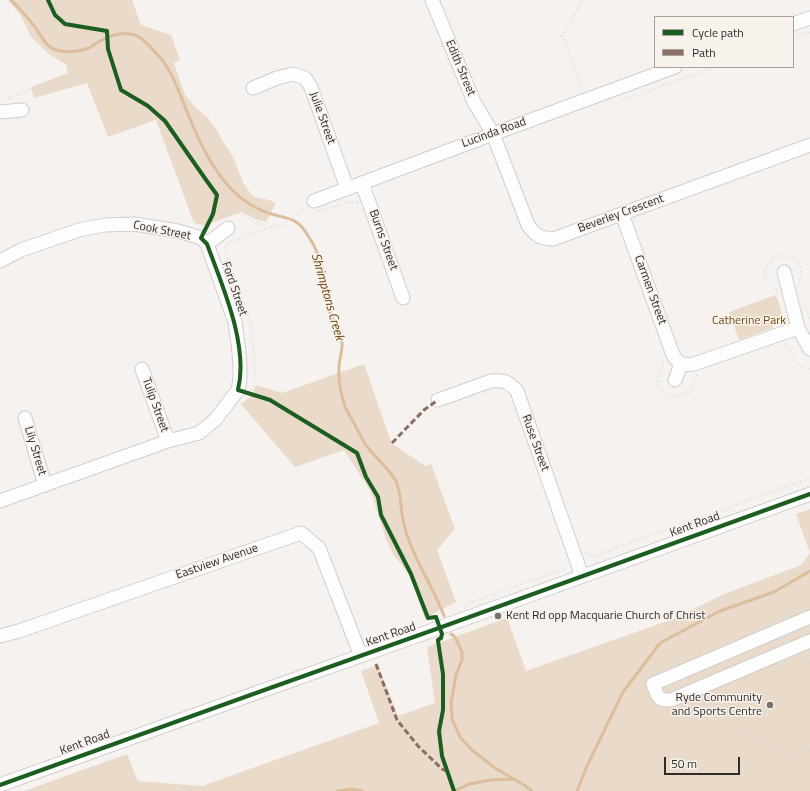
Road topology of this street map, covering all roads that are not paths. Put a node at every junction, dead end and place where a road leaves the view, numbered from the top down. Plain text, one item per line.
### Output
1 (432, 0) edge
2 (810, 18) edge
3 (794, 24) edge
4 (672, 68) edge
5 (253, 88) dead end
6 (19, 110) road end
7 (0, 112) edge
8 (493, 134) junction
9 (810, 145) edge
10 (362, 183) junction
11 (347, 188) junction
12 (310, 204) road end
13 (622, 214) junction
14 (228, 228) dead end
15 (207, 244) junction
16 (0, 261) edge
17 (784, 272) dead end
18 (403, 298) dead end
19 (798, 328) junction
20 (810, 349) edge
21 (681, 364) junction
22 (142, 369) dead end
23 (675, 380) dead end
24 (438, 400) dead end
25 (25, 418) dead end
26 (168, 441) junction
27 (46, 485) junction
28 (810, 494) edge
29 (0, 501) edge
30 (582, 576) junction
31 (810, 617) edge
32 (0, 636) edge
33 (810, 641) edge
34 (361, 656) junction
35 (0, 785) edge

1 - 8 street, Edith Street
2 - 3 street
4 - 8 street, Lucinda Road
5 - 11 street, Julie Street
6 - 7 street
8 - 10 street, Lucinda Road
8 - 13 street, Beverley Crescent
9 - 13 street, Beverley Crescent
10 - 11 street, Lucinda Road
10 - 18 street, Burns Street
11 - 12 street, Lucinda Road
13 - 21 street, Carmen Street
14 - 15 street, Cook Street
15 - 16 street, Cook Street
15 - 26 street, Ford Street
17 - 19 street
19 - 20 street
19 - 21 street
21 - 23 street
22 - 26 street, Tulip Street
24 - 30 street, Ruse Street
25 - 27 street, Lily Street
26 - 27 street
27 - 29 street
28 - 30 street, Kent Road
30 - 34 street, Kent Road
31 - 33 street
32 - 34 street, Eastview Avenue
34 - 35 street, Kent Road

